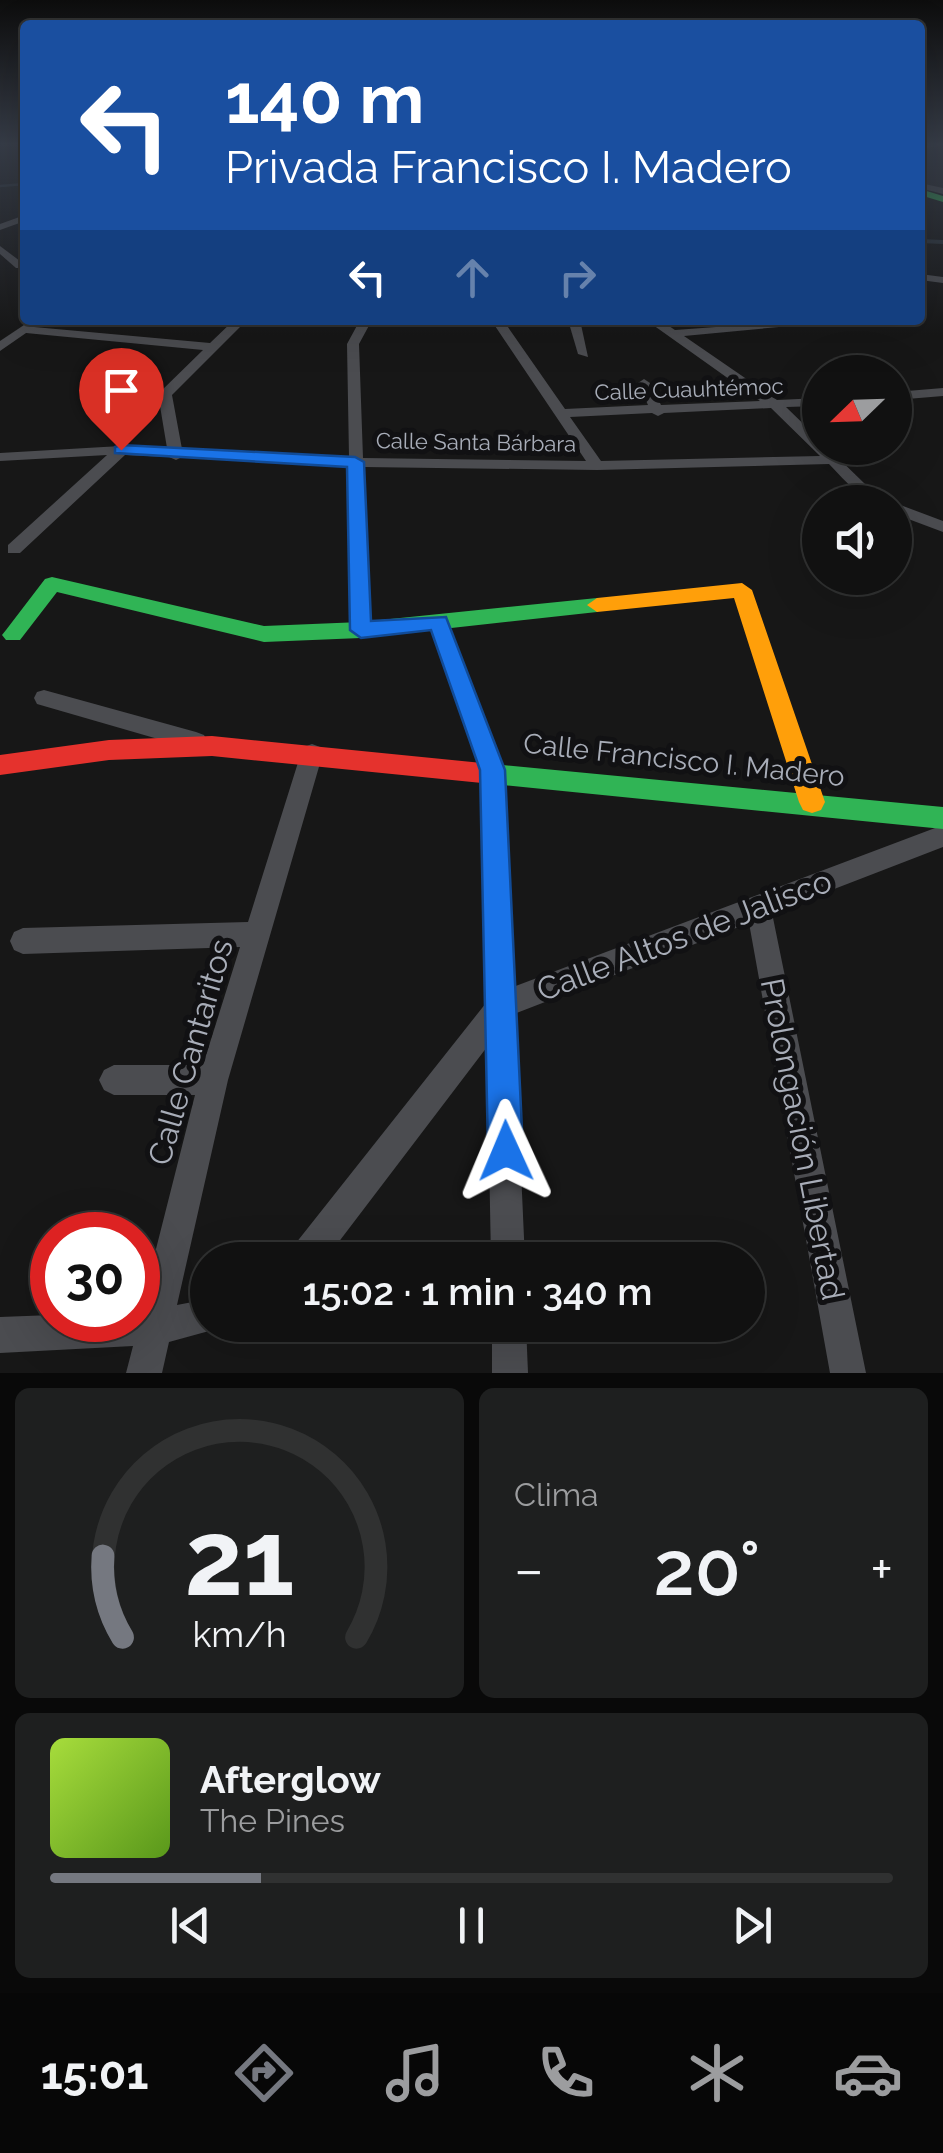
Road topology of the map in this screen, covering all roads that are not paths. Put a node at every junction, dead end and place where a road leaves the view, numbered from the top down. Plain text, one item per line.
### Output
1 (0, 249) edge
2 (20, 264) edge
3 (28, 325) edge
4 (236, 325) edge
5 (363, 325) edge
6 (501, 325) edge
7 (575, 325) edge
8 (660, 325) edge
9 (768, 325) edge
10 (22, 329) junction
11 (673, 334) junction
12 (0, 347) edge
13 (212, 347) junction
14 (584, 354) dead end
15 (644, 382) dead end
16 (943, 392) edge
17 (912, 395) edge
18 (802, 404) edge
19 (778, 406) junction
20 (658, 412) junction
21 (560, 413) junction
22 (802, 430) edge
23 (121, 450) junction
24 (176, 456) junction
25 (0, 457) edge
26 (802, 461) edge
27 (355, 462) junction
28 (837, 465) edge
29 (597, 466) junction
30 (857, 485) edge
31 (912, 515) edge
32 (943, 527) edge
33 (14, 549) dead end
34 (439, 622) junction
35 (361, 630) junction
36 (13, 634) dead end
37 (44, 698) dead end
38 (212, 746) junction
39 (312, 753) junction
40 (0, 765) edge
41 (492, 770) junction
42 (812, 802) junction
43 (943, 818) edge
44 (943, 836) edge
45 (758, 905) junction
46 (259, 934) junction
47 (23, 941) dead end
48 (502, 1006) junction
49 (114, 1080) dead end
50 (214, 1080) junction
51 (318, 1242) edge
52 (508, 1242) edge
53 (160, 1310) edge
54 (190, 1320) edge
55 (160, 1326) edge
56 (30, 1333) edge
57 (0, 1335) edge
58 (152, 1342) edge
59 (509, 1342) edge
60 (144, 1373) edge
61 (510, 1373) edge
62 (848, 1373) edge

1 - 2 street
3 - 10 street
4 - 13 street
5 - 27 street
6 - 21 street
7 - 14 street
8 - 11 street
9 - 11 street
10 - 12 street
10 - 13 street
11 - 19 street
13 - 24 street
15 - 20 street
16 - 17 street
18 - 19 street, Calle Cuauhtémoc
19 - 20 street, Calle Cuauhtémoc
19 - 22 street
20 - 21 street, Calle Cuauhtémoc
21 - 29 street
23 - 24 street, Calle Santa Bárbara
23 - 25 street, Calle Santa Bárbara
23 - 33 street
24 - 27 street, Calle Santa Bárbara
26 - 29 street, Calle Santa Bárbara
27 - 29 street, Calle Santa Bárbara
27 - 35 street
28 - 30 street
31 - 32 street
34 - 35 street
34 - 41 street
34 - 42 street
35 - 36 street
37 - 38 street
38 - 39 street, Calle Francisco I. Madero
38 - 40 street, Calle Francisco I. Madero
39 - 41 street, Calle Francisco I. Madero
39 - 46 street, Calle Cantaritos
41 - 42 street, Calle Francisco I. Madero
41 - 48 street
42 - 43 street, Calle Francisco I. Madero
44 - 45 street, Calle Altos de Jalisco
45 - 48 street, Calle Altos de Jalisco
45 - 62 street, Prolongación Libertad
46 - 47 street
46 - 50 street, Calle Cantaritos
48 - 51 street, Calle Altos de Jalisco
48 - 52 street
49 - 50 street
50 - 53 street, Calle Cantaritos
54 - 55 street
56 - 57 street
58 - 60 street, Calle Cantaritos
59 - 61 street

